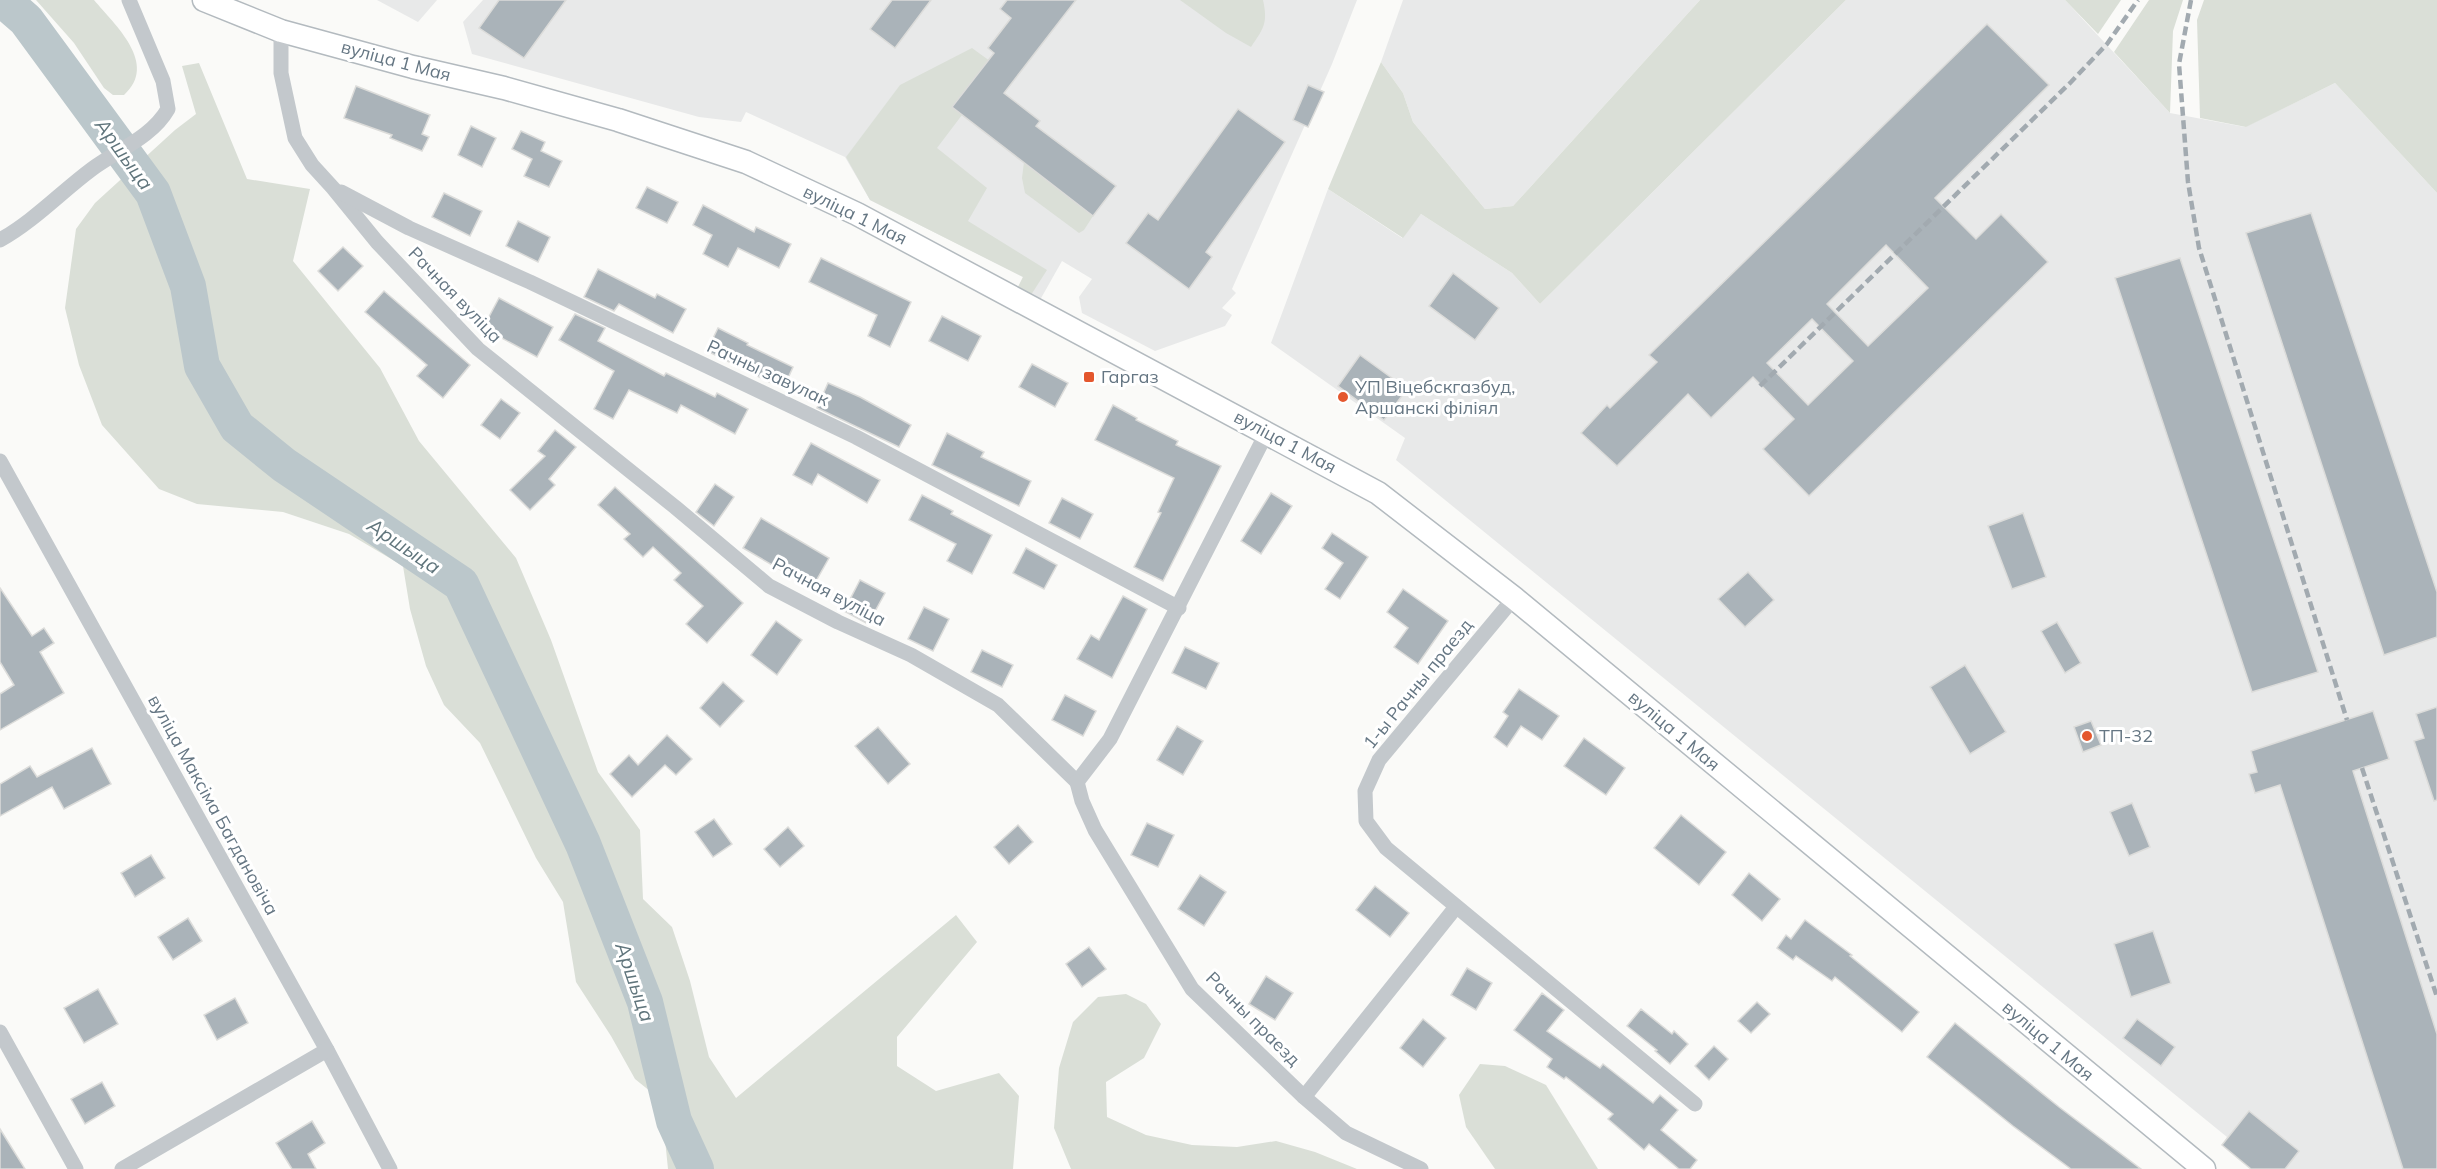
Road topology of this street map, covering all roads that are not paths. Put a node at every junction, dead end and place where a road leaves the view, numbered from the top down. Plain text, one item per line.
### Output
1 (129, 0) edge
2 (204, 0) edge
3 (281, 31) junction
4 (333, 188) junction
5 (0, 240) edge
6 (1267, 432) junction
7 (0, 461) edge
8 (1514, 598) junction
9 (1179, 608) junction
10 (1077, 782) junction
11 (1456, 907) junction
12 (0, 1032) edge
13 (327, 1050) junction
14 (1304, 1097) junction
15 (1695, 1104) dead end
16 (76, 1169) edge
17 (122, 1169) edge
18 (390, 1169) edge
19 (1421, 1169) edge
20 (2204, 1169) edge

1 - 5 street
2 - 3 street, вуліца 1 Мая
3 - 4 street, Рачная вуліца
3 - 6 street, вуліца 1 Мая
4 - 9 street, Рачны завулак
4 - 10 street, Рачная вуліца
6 - 8 street, вуліца 1 Мая
6 - 9 street
7 - 13 street, вуліца Максіма Багдановіча
8 - 11 street, 1-ы Рачны праезд
8 - 20 street, вуліца 1 Мая
9 - 10 street
10 - 14 street, Рачны праезд
11 - 14 street
11 - 15 street, 1-ы Рачны праезд
12 - 16 street
13 - 17 street
13 - 18 street, вуліца Максіма Багдановіча
14 - 19 street, Рачны праезд

